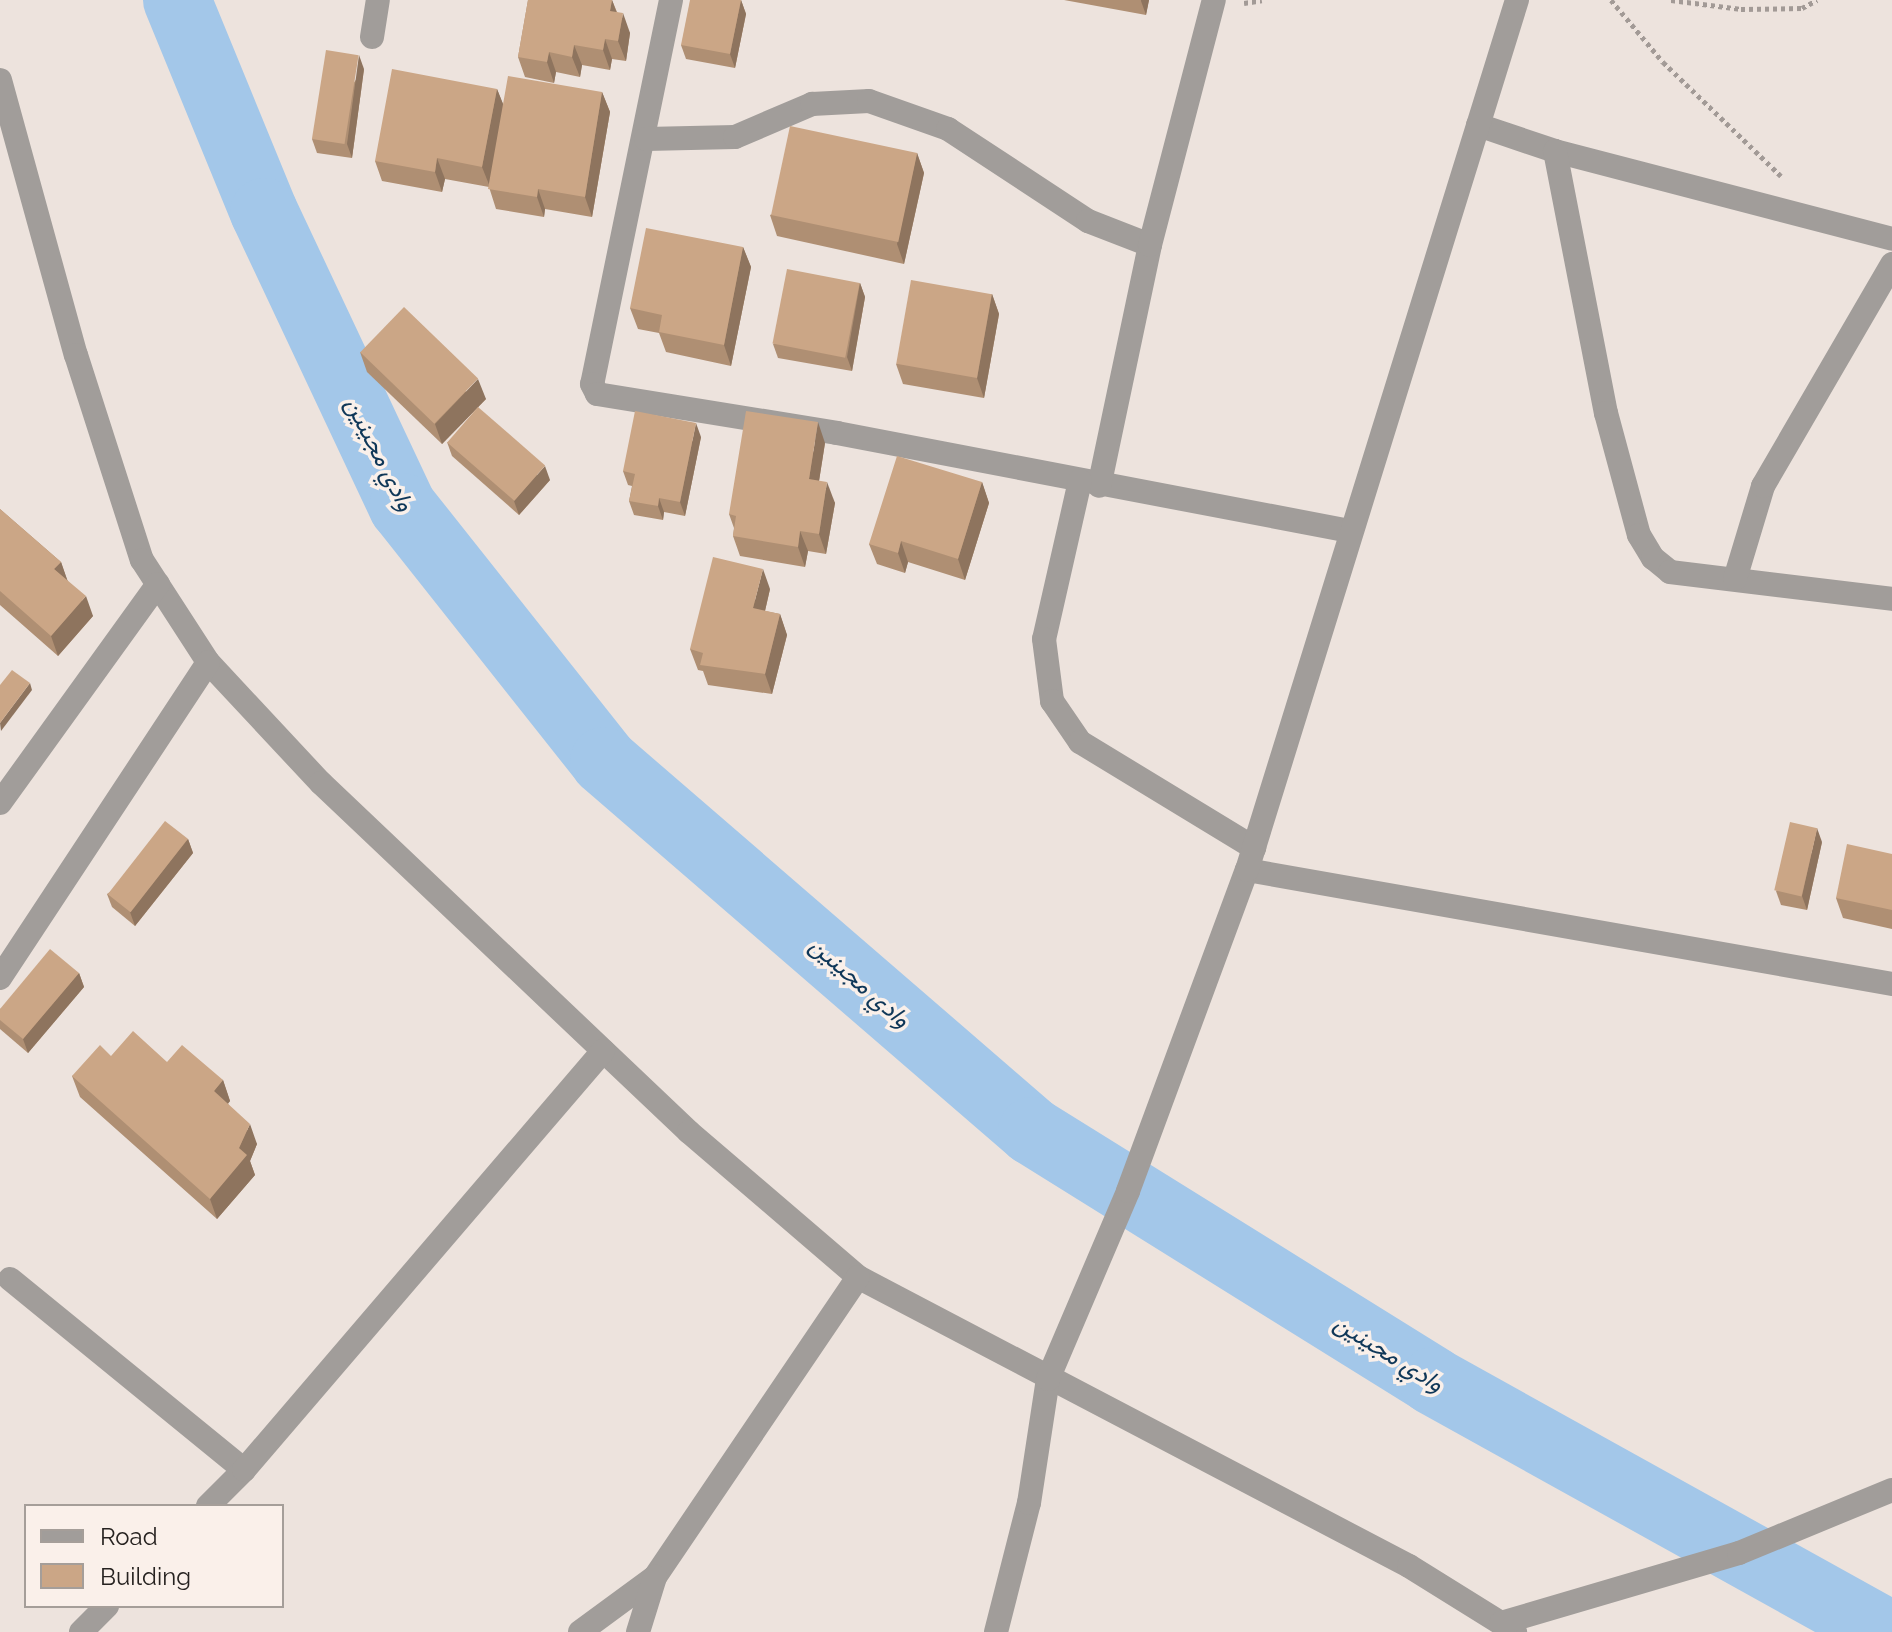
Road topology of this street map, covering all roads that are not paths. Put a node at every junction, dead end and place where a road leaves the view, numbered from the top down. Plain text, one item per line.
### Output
1 (378, 0) edge
2 (671, 0) edge
3 (1214, 0) edge
4 (1517, 0) edge
5 (372, 37) dead end
6 (0, 80) edge
7 (1478, 125) junction
8 (646, 139) junction
9 (1555, 151) junction
10 (1892, 239) edge
11 (1150, 245) junction
12 (1892, 264) edge
13 (1090, 484) junction
14 (1350, 531) junction
15 (1735, 579) junction
16 (158, 584) junction
17 (1892, 599) edge
18 (208, 662) junction
19 (0, 803) edge
20 (1250, 859) junction
21 (0, 978) edge
22 (1892, 984) edge
23 (603, 1051) junction
24 (858, 1277) junction
25 (3, 1280) edge
26 (1048, 1379) junction
27 (244, 1470) junction
28 (1892, 1490) edge
29 (210, 1504) edge
30 (655, 1577) junction
31 (105, 1608) edge
32 (1508, 1628) edge
33 (81, 1632) edge
34 (580, 1632) edge
35 (638, 1632) edge
36 (996, 1632) edge

1 - 5 street
2 - 8 street
3 - 11 street
4 - 7 street
6 - 16 street
7 - 9 street
7 - 14 street
8 - 11 street
8 - 13 street
9 - 10 street
9 - 15 street
11 - 13 street
12 - 15 street
13 - 14 street
13 - 20 street
14 - 20 street
15 - 17 street
16 - 18 street
16 - 19 street
18 - 21 street
18 - 23 street
20 - 22 street
20 - 26 street
23 - 24 street
23 - 27 street
24 - 26 street
24 - 30 street
25 - 27 street
26 - 32 street
26 - 36 street
27 - 29 street
28 - 32 street
30 - 34 street
30 - 35 street
31 - 33 street

